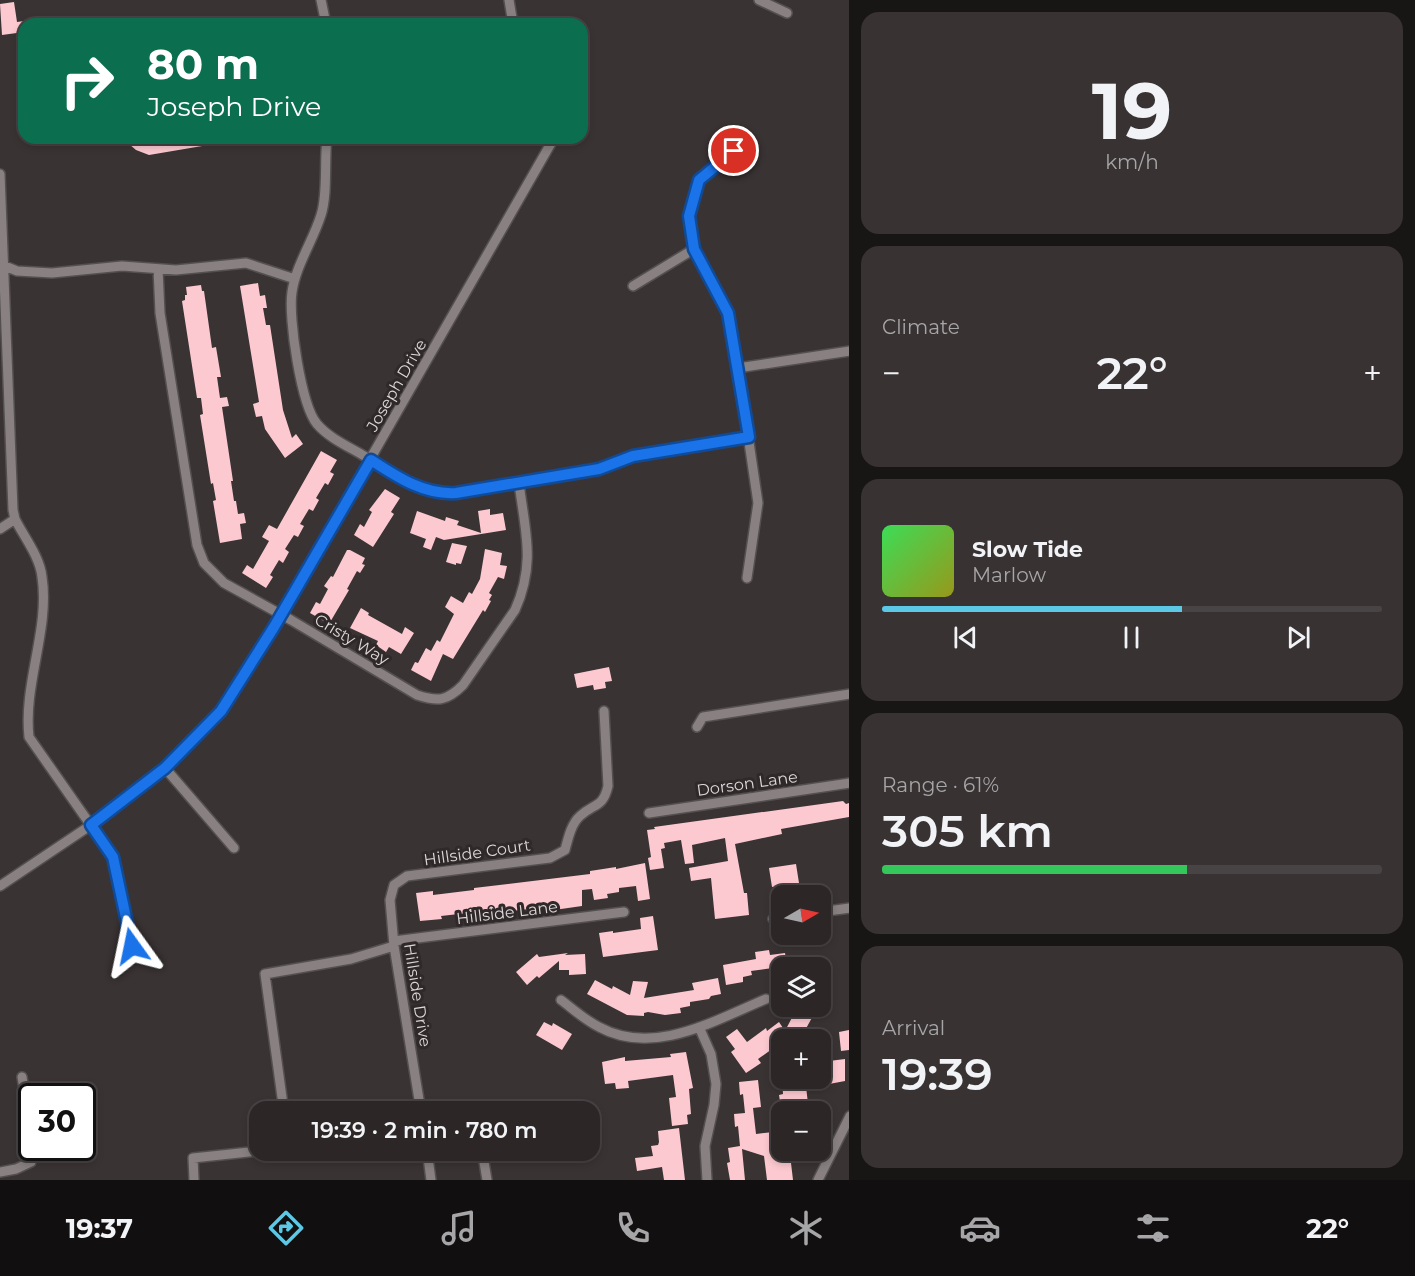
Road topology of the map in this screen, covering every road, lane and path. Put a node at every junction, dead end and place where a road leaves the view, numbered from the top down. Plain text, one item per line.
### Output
1 (321, 0) edge
2 (509, 0) edge
3 (759, 0) edge
4 (787, 13) dead end
5 (325, 18) edge
6 (512, 18) edge
7 (326, 144) edge
8 (551, 144) edge
9 (734, 151) dead end
10 (0, 174) edge
11 (694, 249) junction
12 (2, 265) edge
13 (158, 269) junction
14 (295, 279) junction
15 (633, 286) dead end
16 (849, 351) edge
17 (738, 368) junction
18 (5, 391) edge
19 (749, 437) junction
20 (371, 460) junction
21 (519, 483) junction
22 (15, 519) junction
23 (0, 529) edge
24 (747, 578) dead end
25 (281, 614) junction
26 (849, 694) edge
27 (604, 711) dead end
28 (697, 727) dead end
29 (165, 768) junction
30 (849, 783) edge
31 (649, 813) dead end
32 (91, 825) junction
33 (234, 848) dead end
34 (394, 885) joint
35 (0, 886) edge
36 (849, 908) edge
37 (831, 910) edge
38 (624, 912) dead end
39 (394, 944) junction
40 (132, 946) dead end
41 (766, 999) dead end
42 (561, 1000) dead end
43 (699, 1027) junction
44 (22, 1077) dead end
45 (23, 1083) edge
46 (282, 1101) edge
47 (419, 1101) edge
48 (849, 1116) edge
49 (249, 1152) edge
50 (31, 1161) edge
51 (428, 1161) edge
52 (484, 1161) edge
53 (0, 1172) edge
54 (194, 1180) edge
55 (431, 1180) edge
56 (487, 1180) edge
57 (707, 1180) edge
58 (818, 1180) edge

1 - 5 street
2 - 6 street
3 - 4 street
7 - 14 street
8 - 20 street, Joseph Drive
9 - 11 street
10 - 12 street
11 - 15 street
11 - 17 street
12 - 13 street
12 - 18 street
13 - 14 street
13 - 25 street, Cristy Way
14 - 20 street
16 - 17 street
17 - 19 street
18 - 22 street
19 - 21 street
19 - 24 street
20 - 21 street
20 - 25 street, Joseph Drive
21 - 25 street, Cristy Way
22 - 23 street
22 - 32 street
25 - 29 street, Joseph Drive
26 - 28 street
27 - 34 street, Hillside Court
29 - 32 street, Joseph Drive
29 - 33 street
30 - 31 street, Dorson Lane
32 - 35 street, Joseph Drive
32 - 40 street
34 - 39 street, Hillside Drive
36 - 37 street
38 - 39 street, Hillside Lane
39 - 46 street, Hillside Lane
39 - 47 street, Hillside Drive
41 - 43 street
42 - 43 street
43 - 57 street
44 - 45 street
48 - 58 street
49 - 54 street
50 - 53 street
51 - 55 street
52 - 56 street

